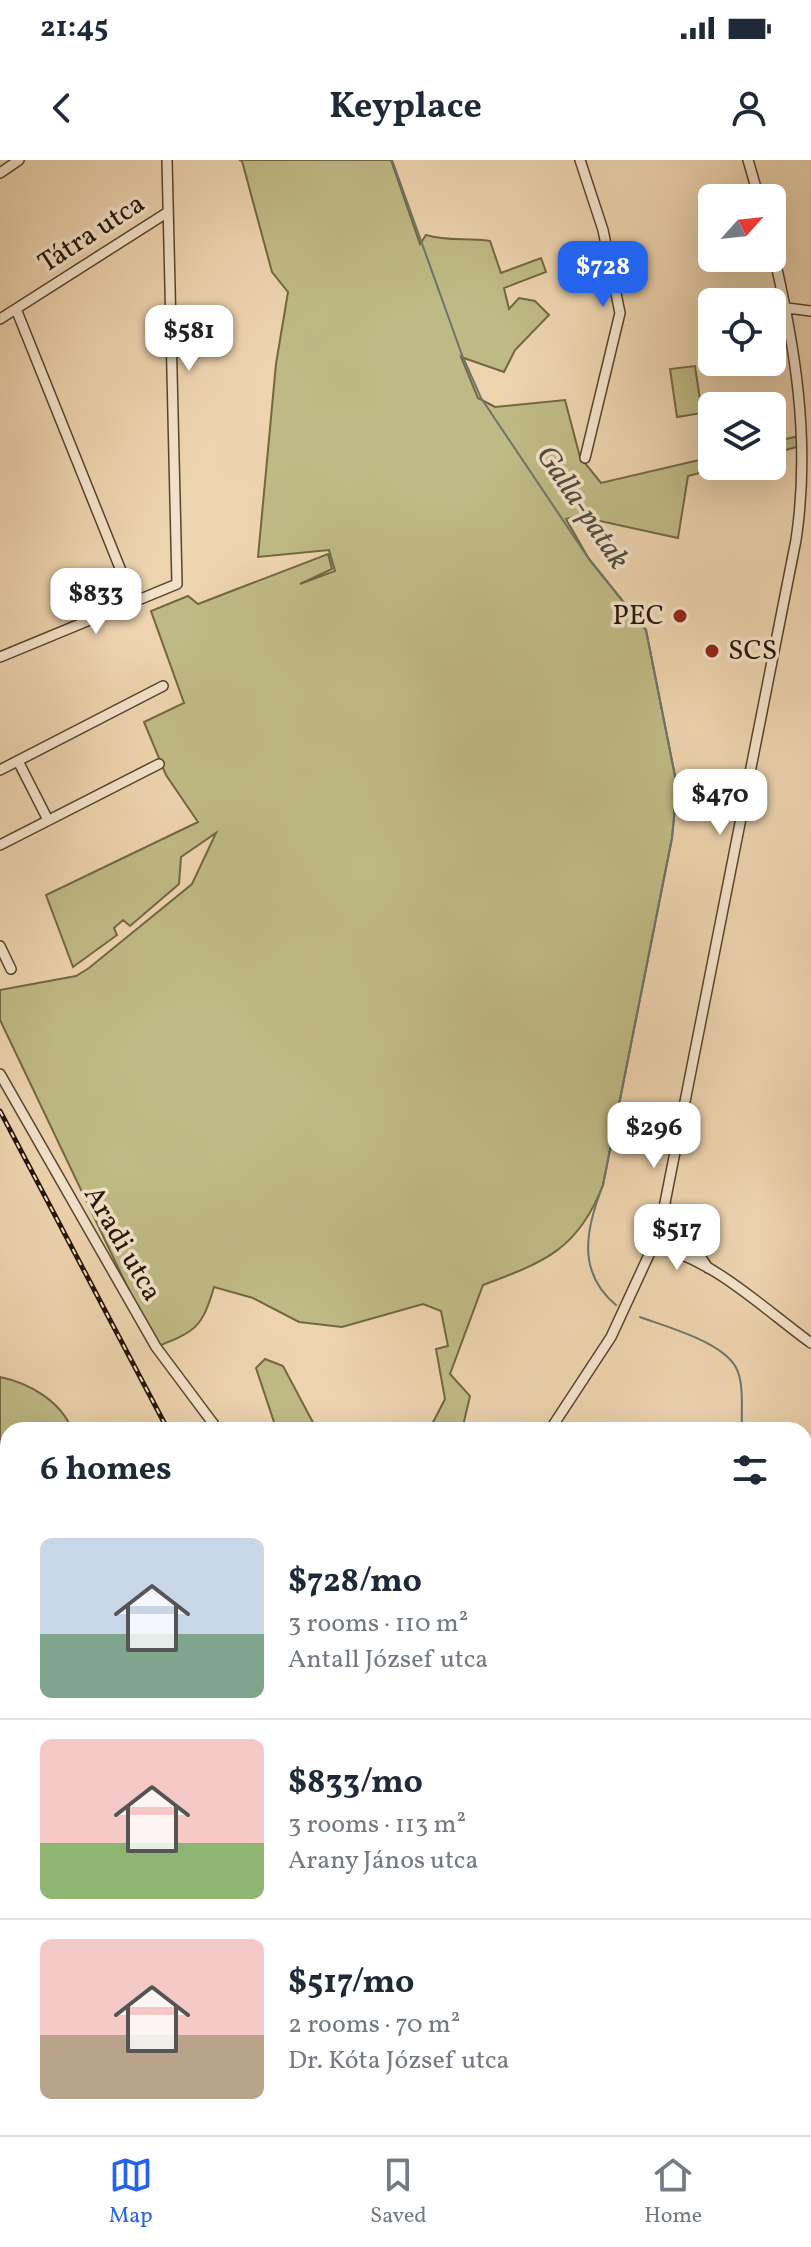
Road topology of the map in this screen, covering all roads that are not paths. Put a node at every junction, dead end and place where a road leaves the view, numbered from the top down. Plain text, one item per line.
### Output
1 (19, 160) edge
2 (167, 160) edge
3 (580, 160) edge
4 (748, 160) edge
5 (0, 173) edge
6 (755, 184) edge
7 (168, 212) junction
8 (778, 272) edge
9 (787, 308) junction
10 (16, 309) junction
11 (811, 311) edge
12 (0, 319) edge
13 (585, 458) dead end
14 (799, 522) junction
15 (811, 523) edge
16 (134, 603) junction
17 (0, 657) edge
18 (163, 686) dead end
19 (18, 761) junction
20 (159, 764) dead end
21 (0, 770) edge
22 (48, 820) junction
23 (0, 845) edge
24 (0, 946) edge
25 (11, 969) dead end
26 (0, 1074) edge
27 (665, 1205) junction
28 (659, 1233) junction
29 (654, 1246) junction
30 (698, 1256) junction
31 (710, 1270) junction
32 (811, 1343) edge
33 (212, 1422) edge
34 (556, 1422) edge

1 - 5 street
2 - 7 street
3 - 13 street
4 - 6 street
7 - 10 street, Tátra utca
7 - 16 street
8 - 9 street
9 - 11 street
9 - 14 street
10 - 12 street, Tátra utca
10 - 16 street
14 - 15 street
14 - 27 street
16 - 17 street
18 - 19 street
19 - 21 street
19 - 22 street
20 - 22 street
22 - 23 street
24 - 25 street
26 - 33 street, Aradi utca
27 - 28 street
27 - 30 street
28 - 29 street
28 - 30 street
29 - 31 street
29 - 34 street
30 - 31 street
31 - 32 street

